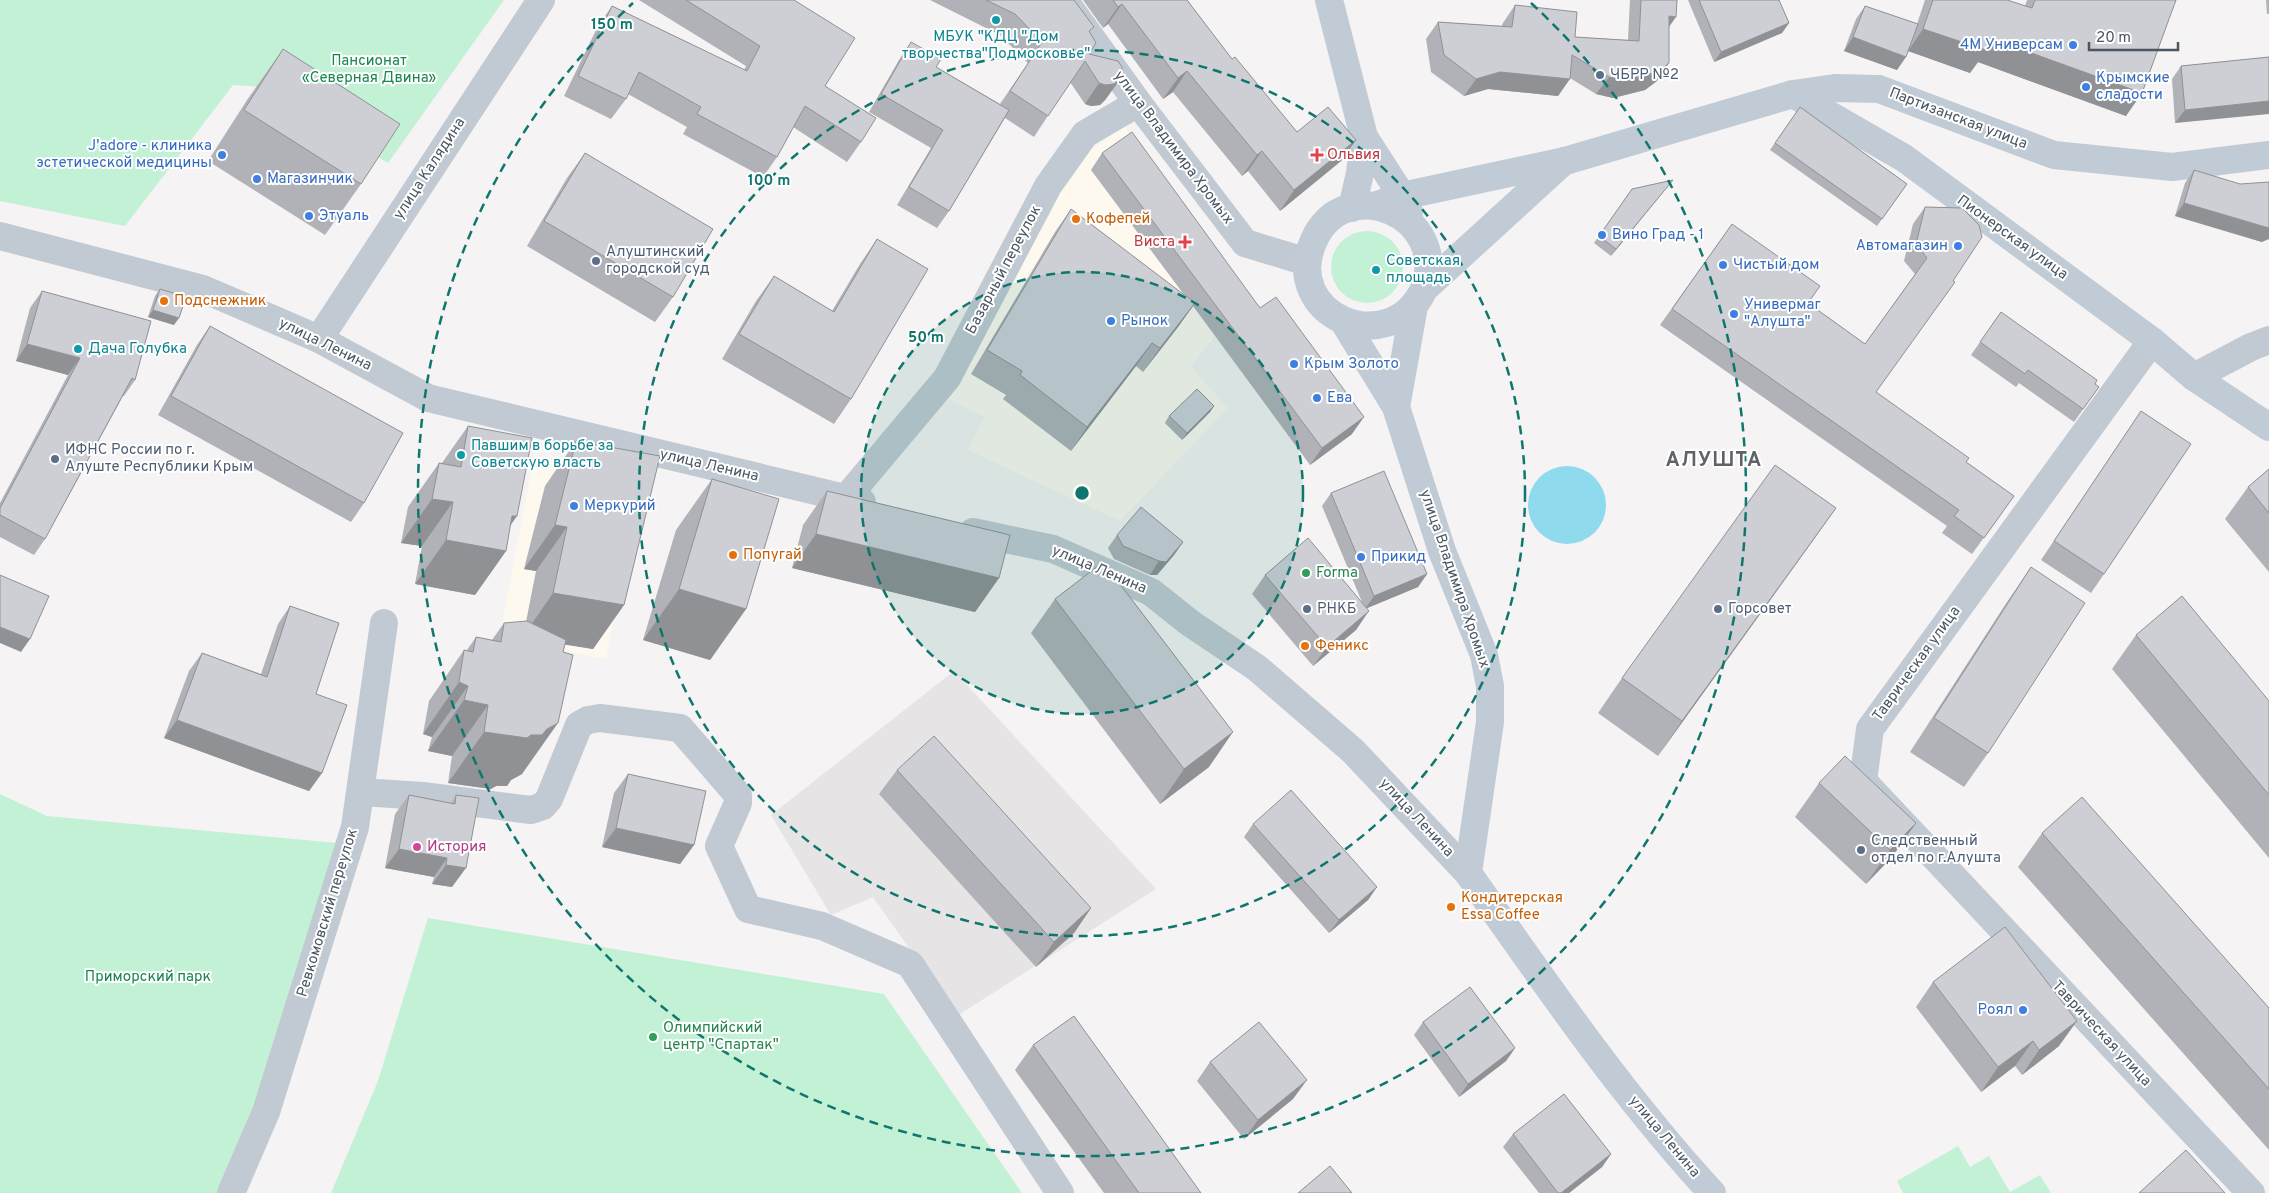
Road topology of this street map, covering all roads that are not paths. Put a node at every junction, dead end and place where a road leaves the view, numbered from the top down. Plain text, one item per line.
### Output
1 (541, 0) edge
2 (1064, 0) edge
3 (1329, 0) edge
4 (1793, 94) junction
5 (1138, 103) junction
6 (1364, 137) junction
7 (2269, 155) edge
8 (1564, 160) junction
9 (1402, 196) junction
10 (1363, 207) junction
11 (1419, 233) junction
12 (0, 236) edge
13 (1307, 262) junction
14 (1419, 298) junction
15 (1344, 322) junction
16 (319, 339) junction
17 (2269, 340) edge
18 (2152, 341) junction
19 (2194, 377) junction
20 (1396, 407) junction
21 (2269, 427) edge
22 (847, 498) junction
23 (884, 509) edge
24 (949, 526) edge
25 (384, 623) dead end
26 (361, 792) junction
27 (1468, 872) junction
28 (232, 1193) edge
29 (1060, 1193) edge
30 (1712, 1193) edge
31 (2251, 1193) edge

1 - 16 street, улица Калядина
2 - 5 street, улица Владимира Хромых
3 - 6 main road
4 - 7 main road, Партизанская улица
4 - 8 main road, Партизанская улица
4 - 18 main road, Пионерская улица
5 - 13 street, улица Владимира Хромых
5 - 22 street, Базарный переулок
6 - 9 main road
6 - 10 main road
8 - 9 main road
8 - 14 main road
9 - 10 main road
9 - 11 main road
10 - 11 main road
10 - 13 main road
11 - 14 main road
12 - 16 street, улица Ленина
13 - 15 main road
14 - 15 main road
14 - 20 main road
15 - 20 main road
16 - 22 street, улица Ленина
17 - 19 street
18 - 19 main road, Пионерская улица
18 - 31 street, Таврическая улица
19 - 21 main road, Пионерская улица
20 - 27 main road, улица Владимира Хромых
22 - 23 street, улица Ленина
24 - 27 street, улица Ленина
25 - 26 street, Ревкомовский переулок
26 - 28 street, Ревкомовский переулок
26 - 29 street
27 - 30 main road, улица Ленина

